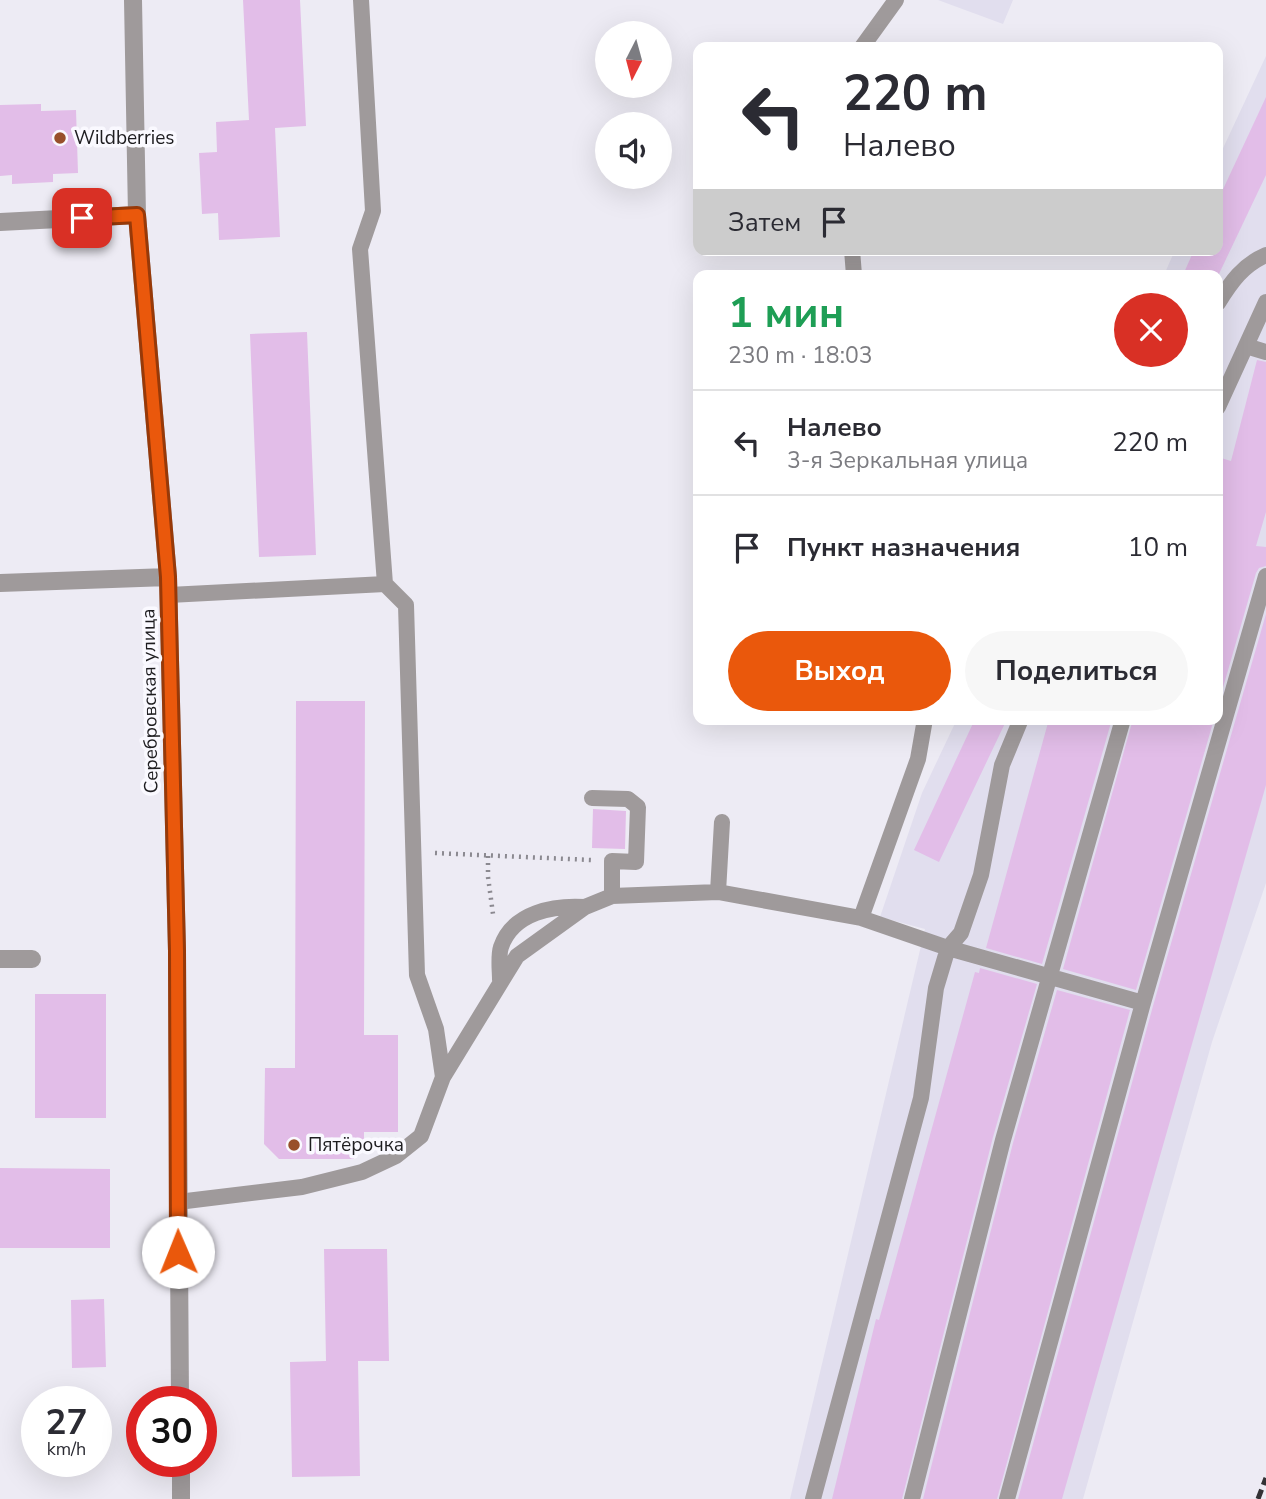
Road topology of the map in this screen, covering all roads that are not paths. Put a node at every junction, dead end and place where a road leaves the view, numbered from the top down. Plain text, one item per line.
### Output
1 (133, 0) edge
2 (362, 0) edge
3 (896, 0) edge
4 (866, 42) edge
5 (137, 215) junction
6 (0, 222) edge
7 (1266, 255) edge
8 (1223, 296) edge
9 (1266, 302) edge
10 (1246, 346) junction
11 (1266, 352) edge
12 (1223, 396) edge
13 (1266, 576) edge
14 (0, 583) edge
15 (385, 584) junction
16 (169, 586) junction
17 (924, 725) edge
18 (1019, 725) edge
19 (1121, 725) edge
20 (592, 798) dead end
21 (722, 821) dead end
22 (718, 892) junction
23 (612, 896) junction
24 (585, 907) junction
25 (861, 918) junction
26 (948, 948) junction
27 (0, 959) edge
28 (32, 959) dead end
29 (1049, 976) junction
30 (500, 981) junction
31 (1143, 1003) junction
32 (443, 1077) junction
33 (178, 1202) junction
34 (180, 1386) edge
35 (181, 1477) edge
36 (181, 1499) edge
37 (813, 1499) edge
38 (912, 1499) edge
39 (1007, 1499) edge

1 - 5 street, Серебровская улица
2 - 15 lane
3 - 4 lane
5 - 6 street
5 - 16 street, Серебровская улица
7 - 8 lane
9 - 10 lane
10 - 11 lane
10 - 12 lane
13 - 31 lane
14 - 16 street
15 - 16 lane
15 - 32 lane
16 - 33 street, Серебровская улица
17 - 25 lane
18 - 26 lane
19 - 29 lane
20 - 23 lane
21 - 22 lane
22 - 23 lane
22 - 25 lane
23 - 24 lane
24 - 30 lane
24 - 30 lane
25 - 26 lane
26 - 29 lane
26 - 37 lane
27 - 28 street
29 - 31 lane
29 - 38 lane
30 - 32 lane
31 - 39 lane
32 - 33 lane
33 - 34 street, Серебровская улица
35 - 36 street

